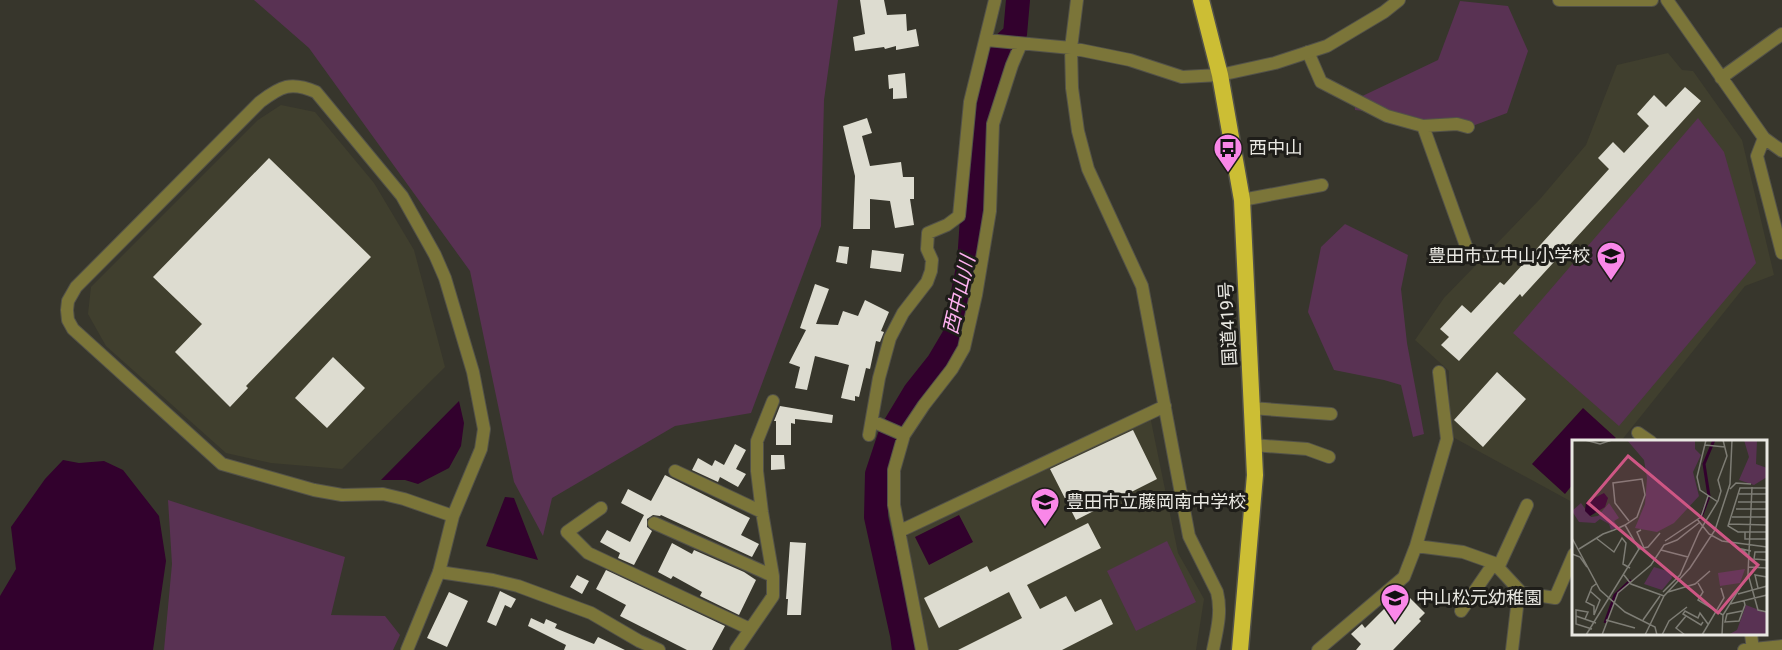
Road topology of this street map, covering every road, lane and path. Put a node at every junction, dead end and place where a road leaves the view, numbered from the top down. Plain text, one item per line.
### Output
1 (995, 0) edge
2 (1077, 0) edge
3 (1201, 0) edge
4 (1400, 0) edge
5 (1559, 0) edge
6 (1652, 0) edge
7 (1667, 0) edge
8 (1782, 34) edge
9 (987, 40) junction
10 (1018, 44) junction
11 (1071, 48) junction
12 (1308, 52) junction
13 (1220, 75) junction
14 (1721, 78) junction
15 (1423, 126) junction
16 (1468, 127) dead end
17 (1764, 138) junction
18 (1782, 151) edge
19 (1322, 185) dead end
20 (1242, 200) junction
21 (1782, 253) edge
22 (1470, 257) dead end
23 (1439, 372) dead end
24 (773, 401) dead end
25 (1165, 406) junction
26 (1251, 408) junction
27 (1331, 414) dead end
28 (875, 423) junction
29 (1638, 433) dead end
30 (902, 434) junction
31 (869, 435) dead end
32 (1649, 440) edge
33 (1253, 445) junction
34 (1329, 457) dead end
35 (675, 471) dead end
36 (1527, 505) dead end
37 (602, 508) dead end
38 (762, 512) junction
39 (453, 516) junction
40 (654, 524) dead end
41 (900, 531) junction
42 (1416, 546) junction
43 (1572, 559) edge
44 (1496, 565) junction
45 (439, 572) junction
46 (773, 576) junction
47 (1518, 592) junction
48 (1461, 611) dead end
49 (750, 629) junction
50 (1751, 635) edge
51 (1782, 646) edge
52 (407, 650) edge
53 (659, 650) edge
54 (736, 650) edge
55 (922, 650) edge
56 (1213, 650) edge
57 (1240, 650) edge
58 (1318, 650) edge
59 (1512, 650) edge
60 (1750, 650) edge

1 - 9 street
2 - 11 street
3 - 13 highway, 国道419号
4 - 12 street
5 - 6 street
7 - 14 street
8 - 14 street
9 - 10 street
9 - 28 street
10 - 11 street
10 - 30 street
11 - 13 street
11 - 25 street
12 - 13 street
12 - 15 street
13 - 20 highway, 国道419号
14 - 17 street
15 - 16 street
15 - 22 street
17 - 18 street
17 - 21 street
19 - 20 street
20 - 26 highway, 国道419号
23 - 42 street
24 - 38 street
25 - 41 street
25 - 56 street
26 - 27 street
26 - 33 highway, 国道419号
28 - 30 street
28 - 31 street
29 - 32 street
30 - 41 street
33 - 34 street
33 - 57 highway, 国道419号
35 - 38 street
36 - 44 street
37 - 49 street
38 - 46 street
39 - 39 street
39 - 45 street
40 - 46 street
41 - 55 street
42 - 44 street
42 - 58 street
43 - 47 street
44 - 47 street
44 - 48 street
45 - 52 street
45 - 53 street
46 - 49 street
47 - 59 street
49 - 54 street
50 - 60 street
51 - 60 street

